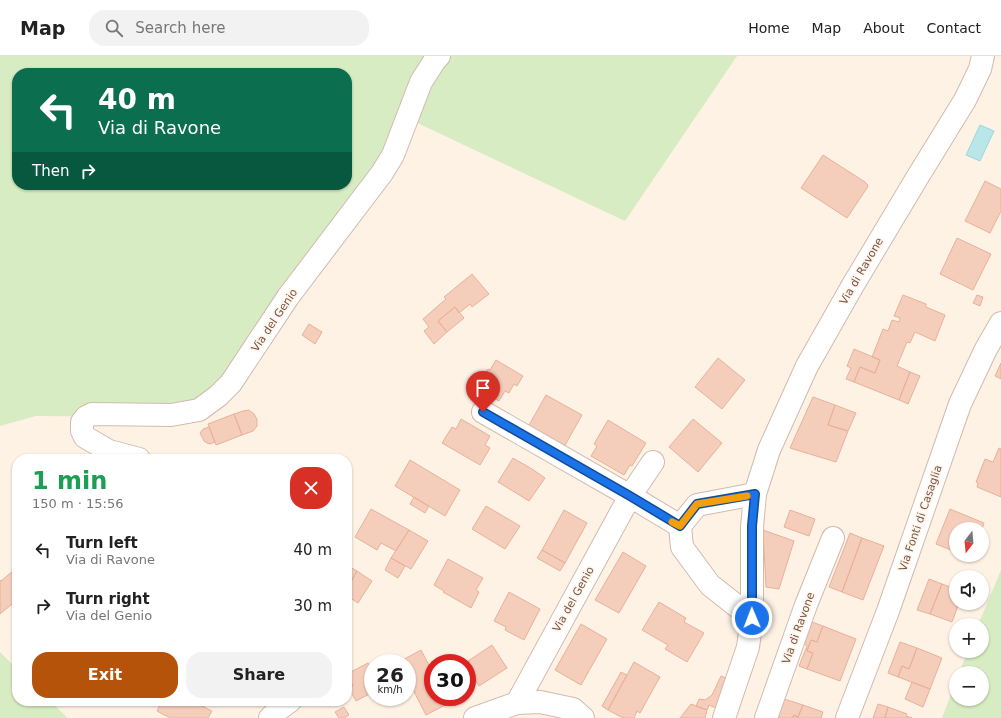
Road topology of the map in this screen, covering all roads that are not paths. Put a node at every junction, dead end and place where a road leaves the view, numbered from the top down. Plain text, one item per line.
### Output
1 (439, 56) edge
2 (983, 56) edge
3 (1001, 323) edge
4 (483, 412) dead end
5 (120, 454) edge
6 (653, 462) dead end
7 (755, 494) junction
8 (630, 496) junction
9 (680, 526) junction
10 (833, 538) dead end
11 (752, 618) junction
12 (516, 703) junction
13 (283, 706) edge
14 (270, 718) edge
15 (475, 718) edge
16 (583, 718) edge
17 (724, 718) edge
18 (766, 718) edge
19 (847, 718) edge

1 - 5 street, Via del Genio
2 - 7 street, Via di Ravone
3 - 19 street, Via Fonti di Casaglia
4 - 8 street
6 - 8 street, Via del Genio
7 - 9 street
7 - 11 street, Via di Ravone
8 - 9 street
8 - 12 street, Via del Genio
9 - 11 street
10 - 18 street, Via di Ravone
11 - 17 street, Via di Ravone
12 - 15 street
12 - 16 street
13 - 14 street

